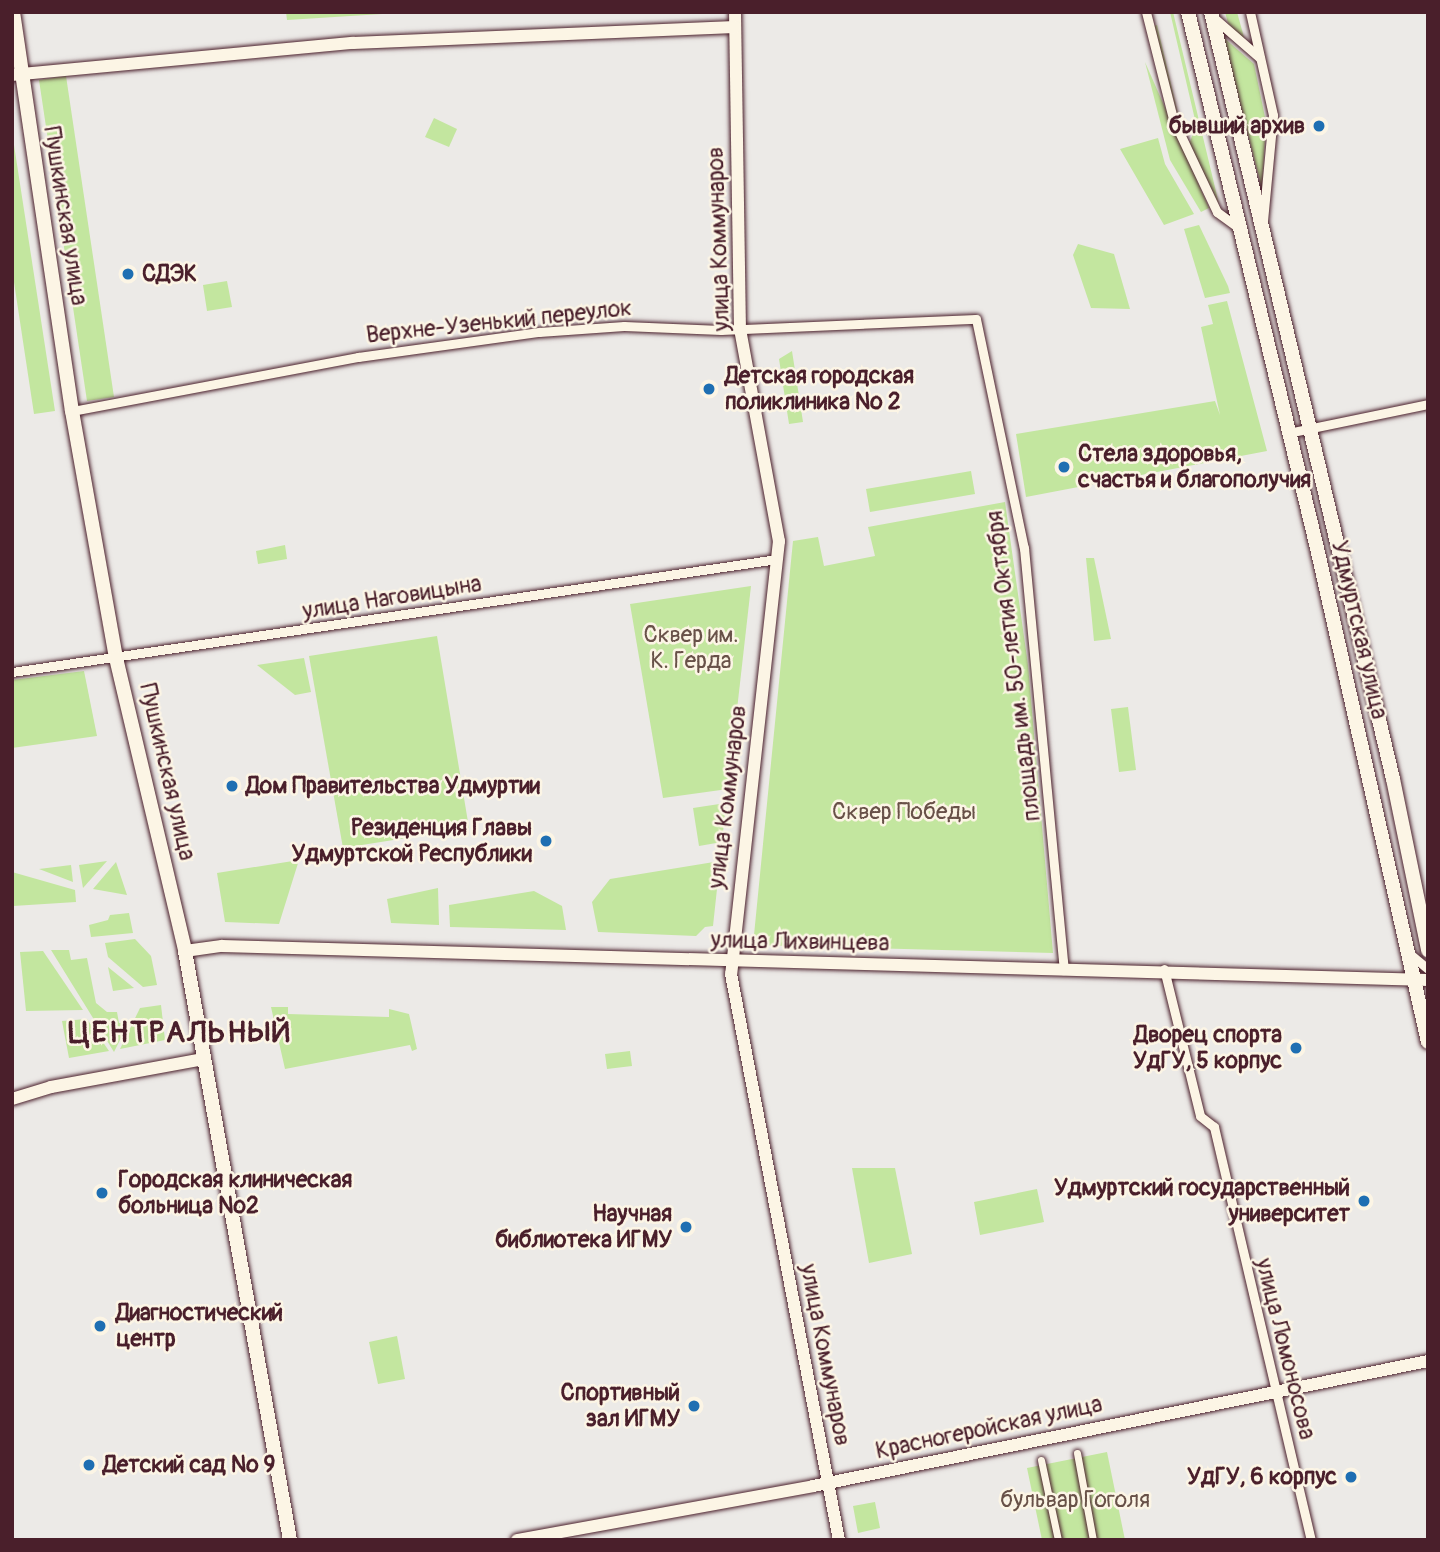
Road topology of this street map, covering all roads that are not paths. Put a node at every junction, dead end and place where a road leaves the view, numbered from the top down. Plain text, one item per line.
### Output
1 (13, 12) edge
2 (735, 12) edge
3 (1146, 12) edge
4 (1188, 12) edge
5 (1250, 12) edge
6 (1211, 14) edge
7 (735, 27) junction
8 (1260, 58) junction
9 (17, 74) edge
10 (1240, 229) junction
11 (1262, 229) junction
12 (1274, 277) junction
13 (1253, 282) junction
14 (976, 319) joint
15 (740, 330) junction
16 (1428, 404) edge
17 (72, 411) junction
18 (1310, 428) junction
19 (1288, 433) junction
20 (1338, 543) junction
21 (1317, 548) junction
22 (777, 559) junction
23 (116, 658) junction
24 (12, 672) edge
25 (1393, 779) junction
26 (1371, 785) junction
27 (1428, 950) edge
28 (185, 951) junction
29 (1409, 953) junction
30 (730, 961) junction
31 (1164, 969) junction
32 (1428, 969) edge
33 (1064, 970) junction
34 (1421, 978) edge
35 (1428, 1042) edge
36 (203, 1059) junction
37 (12, 1099) edge
38 (1428, 1361) edge
39 (1276, 1391) junction
40 (1077, 1453) dead end
41 (1041, 1460) dead end
42 (828, 1483) junction
43 (290, 1540) edge
44 (517, 1540) edge
45 (839, 1540) edge
46 (1058, 1540) edge
47 (1093, 1540) edge
48 (1311, 1540) edge

1 - 9 main road, Пушкинская улица
2 - 7 street, улица Коммунаров
3 - 10 street
4 - 10 main road, Удмуртская улица
5 - 8 street, Удмуртская улица
6 - 8 street
6 - 11 main road, Удмуртская улица
7 - 9 street
7 - 15 street, улица Коммунаров
8 - 11 street, Удмуртская улица
9 - 17 main road, Пушкинская улица
10 - 13 main road, Удмуртская улица
11 - 12 main road, Удмуртская улица
12 - 13 main road
12 - 18 main road, Удмуртская улица
13 - 19 main road, Удмуртская улица
14 - 15 street, Верхне-Узенький переулок
14 - 33 street, площадь им. 50-летия Октября
15 - 17 street, Верхне-Узенький переулок
15 - 22 street, улица Коммунаров
16 - 18 street
17 - 23 main road, Пушкинская улица
18 - 19 street
18 - 20 main road, Удмуртская улица
19 - 21 main road, Удмуртская улица
20 - 21 main road
20 - 25 main road, Удмуртская улица
21 - 26 main road, Удмуртская улица
22 - 23 street, улица Наговицына
22 - 30 street, улица Коммунаров
23 - 24 street, улица Наговицына
23 - 28 main road, Пушкинская улица
25 - 26 main road
25 - 27 main road, Удмуртская улица
26 - 29 main road, Удмуртская улица
28 - 30 street, улица Лихвинцева
28 - 36 main road, Пушкинская улица
29 - 32 street
29 - 34 main road, Удмуртская улица
30 - 33 street, улица Лихвинцева
30 - 42 street, улица Коммунаров
31 - 33 street, улица Лихвинцева
31 - 34 street, улица Лихвинцева
31 - 39 street, улица Ломоносова
34 - 35 main road, Удмуртская улица
36 - 37 street
36 - 43 main road, Пушкинская улица
38 - 39 street, Красногеройская улица
39 - 42 street, Красногеройская улица
39 - 48 street, улица Ломоносова
40 - 47 street
41 - 46 street
42 - 44 street, Красногеройская улица
42 - 45 street, улица Коммунаров

